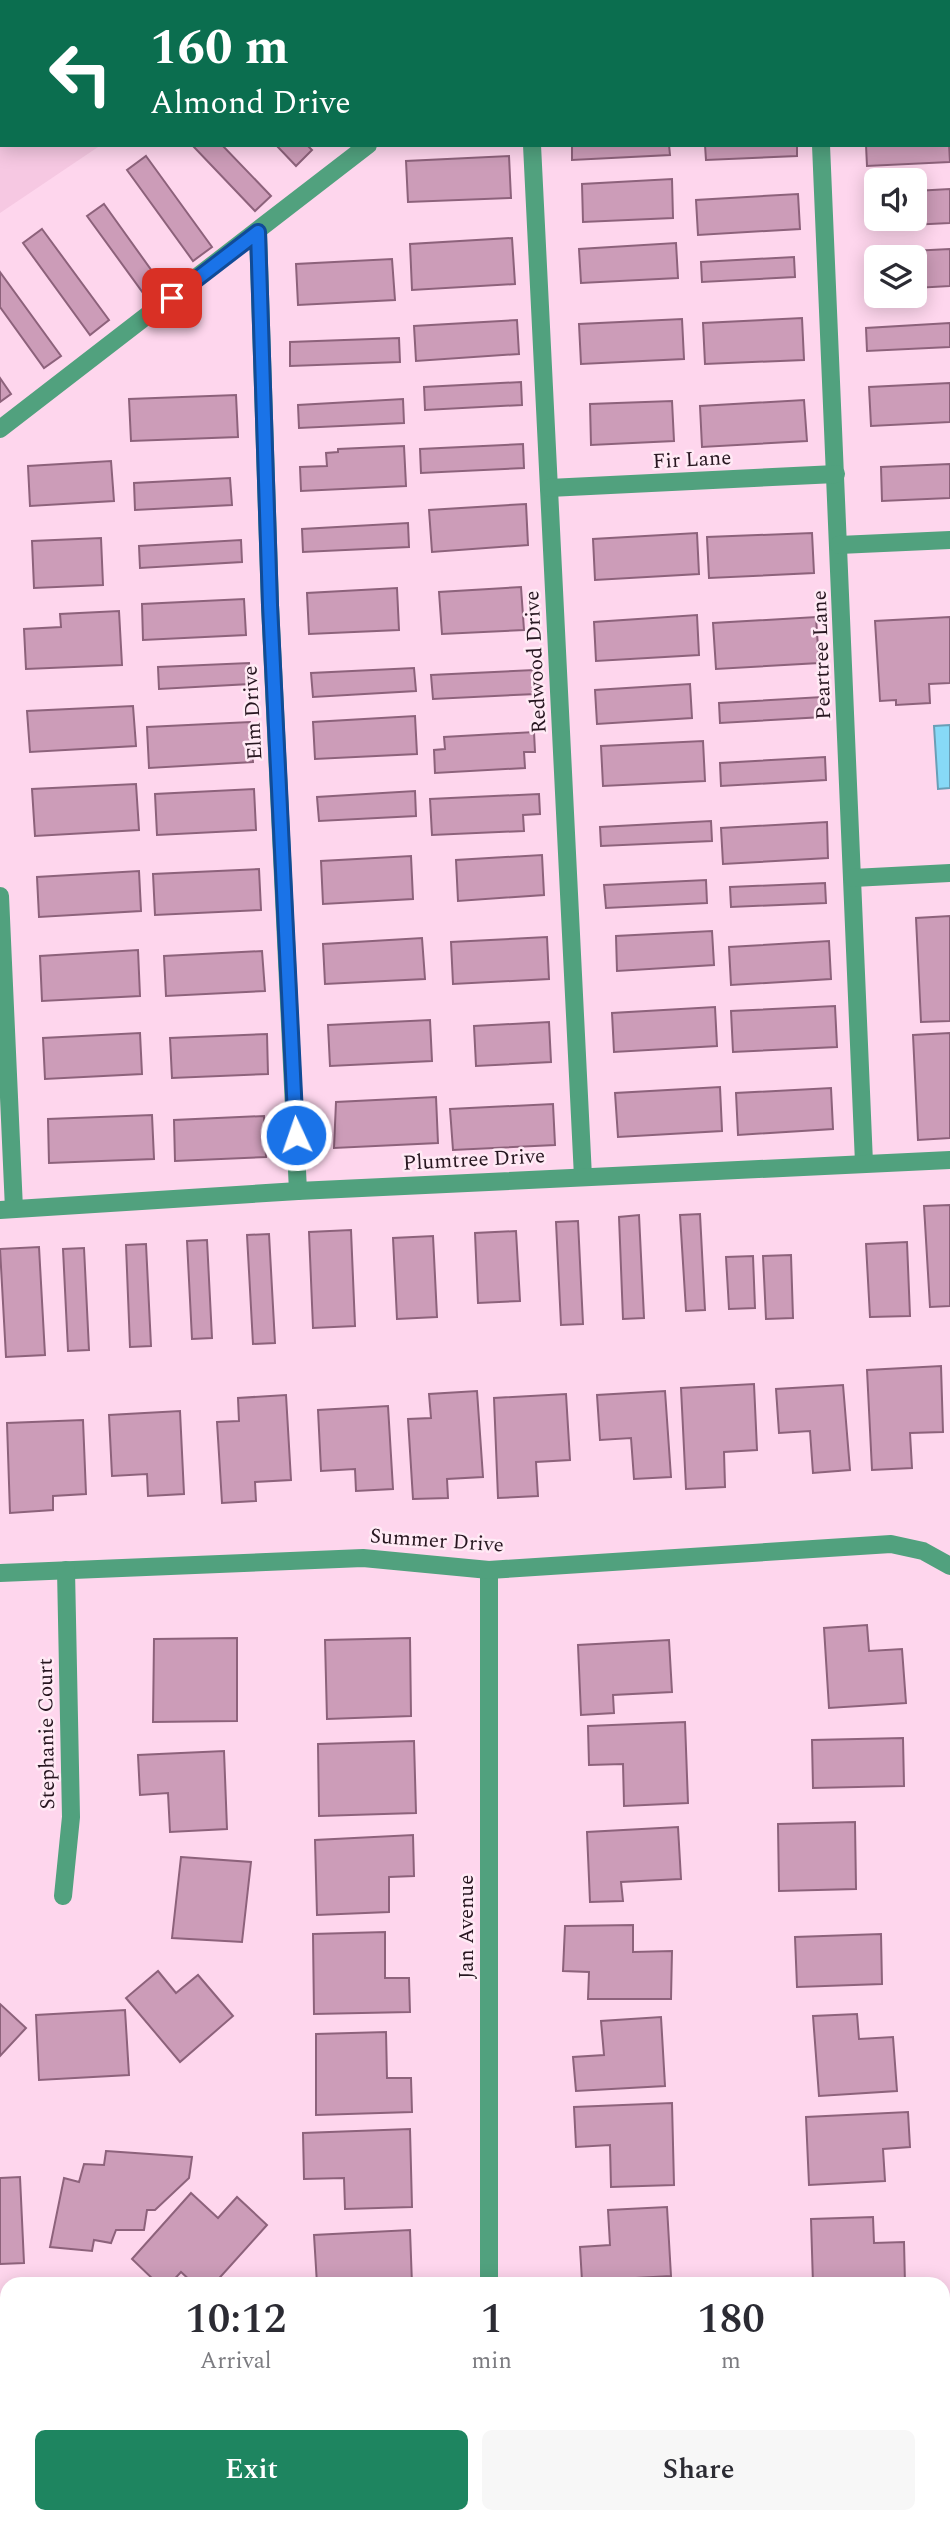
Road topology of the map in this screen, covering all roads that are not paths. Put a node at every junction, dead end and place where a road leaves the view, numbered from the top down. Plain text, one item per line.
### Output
1 (365, 147) edge
2 (532, 147) edge
3 (821, 147) edge
4 (258, 232) junction
5 (0, 429) edge
6 (836, 474) junction
7 (549, 488) junction
8 (950, 540) edge
9 (839, 545) junction
10 (950, 873) edge
11 (853, 878) junction
12 (0, 896) edge
13 (950, 1160) edge
14 (864, 1163) junction
15 (583, 1177) junction
16 (298, 1191) junction
17 (7, 1210) edge
18 (950, 1566) edge
19 (66, 1570) junction
20 (489, 1570) junction
21 (0, 1573) edge
22 (63, 1896) dead end
23 (489, 2277) edge

1 - 4 street
2 - 7 street, Redwood Drive
3 - 6 street, Peartree Lane
4 - 5 street
4 - 16 street, Elm Drive
6 - 7 street, Fir Lane
6 - 9 street, Peartree Lane
7 - 15 street, Redwood Drive
8 - 9 street
9 - 11 street, Peartree Lane
10 - 11 street
11 - 14 street, Peartree Lane
12 - 17 street
13 - 14 street, Plumtree Drive
14 - 15 street, Plumtree Drive
15 - 16 street, Plumtree Drive
16 - 17 street, Plumtree Drive
18 - 20 street, Summer Drive
19 - 20 street, Summer Drive
19 - 21 street, Summer Drive
19 - 22 street, Stephanie Court
20 - 23 street, Jan Avenue

